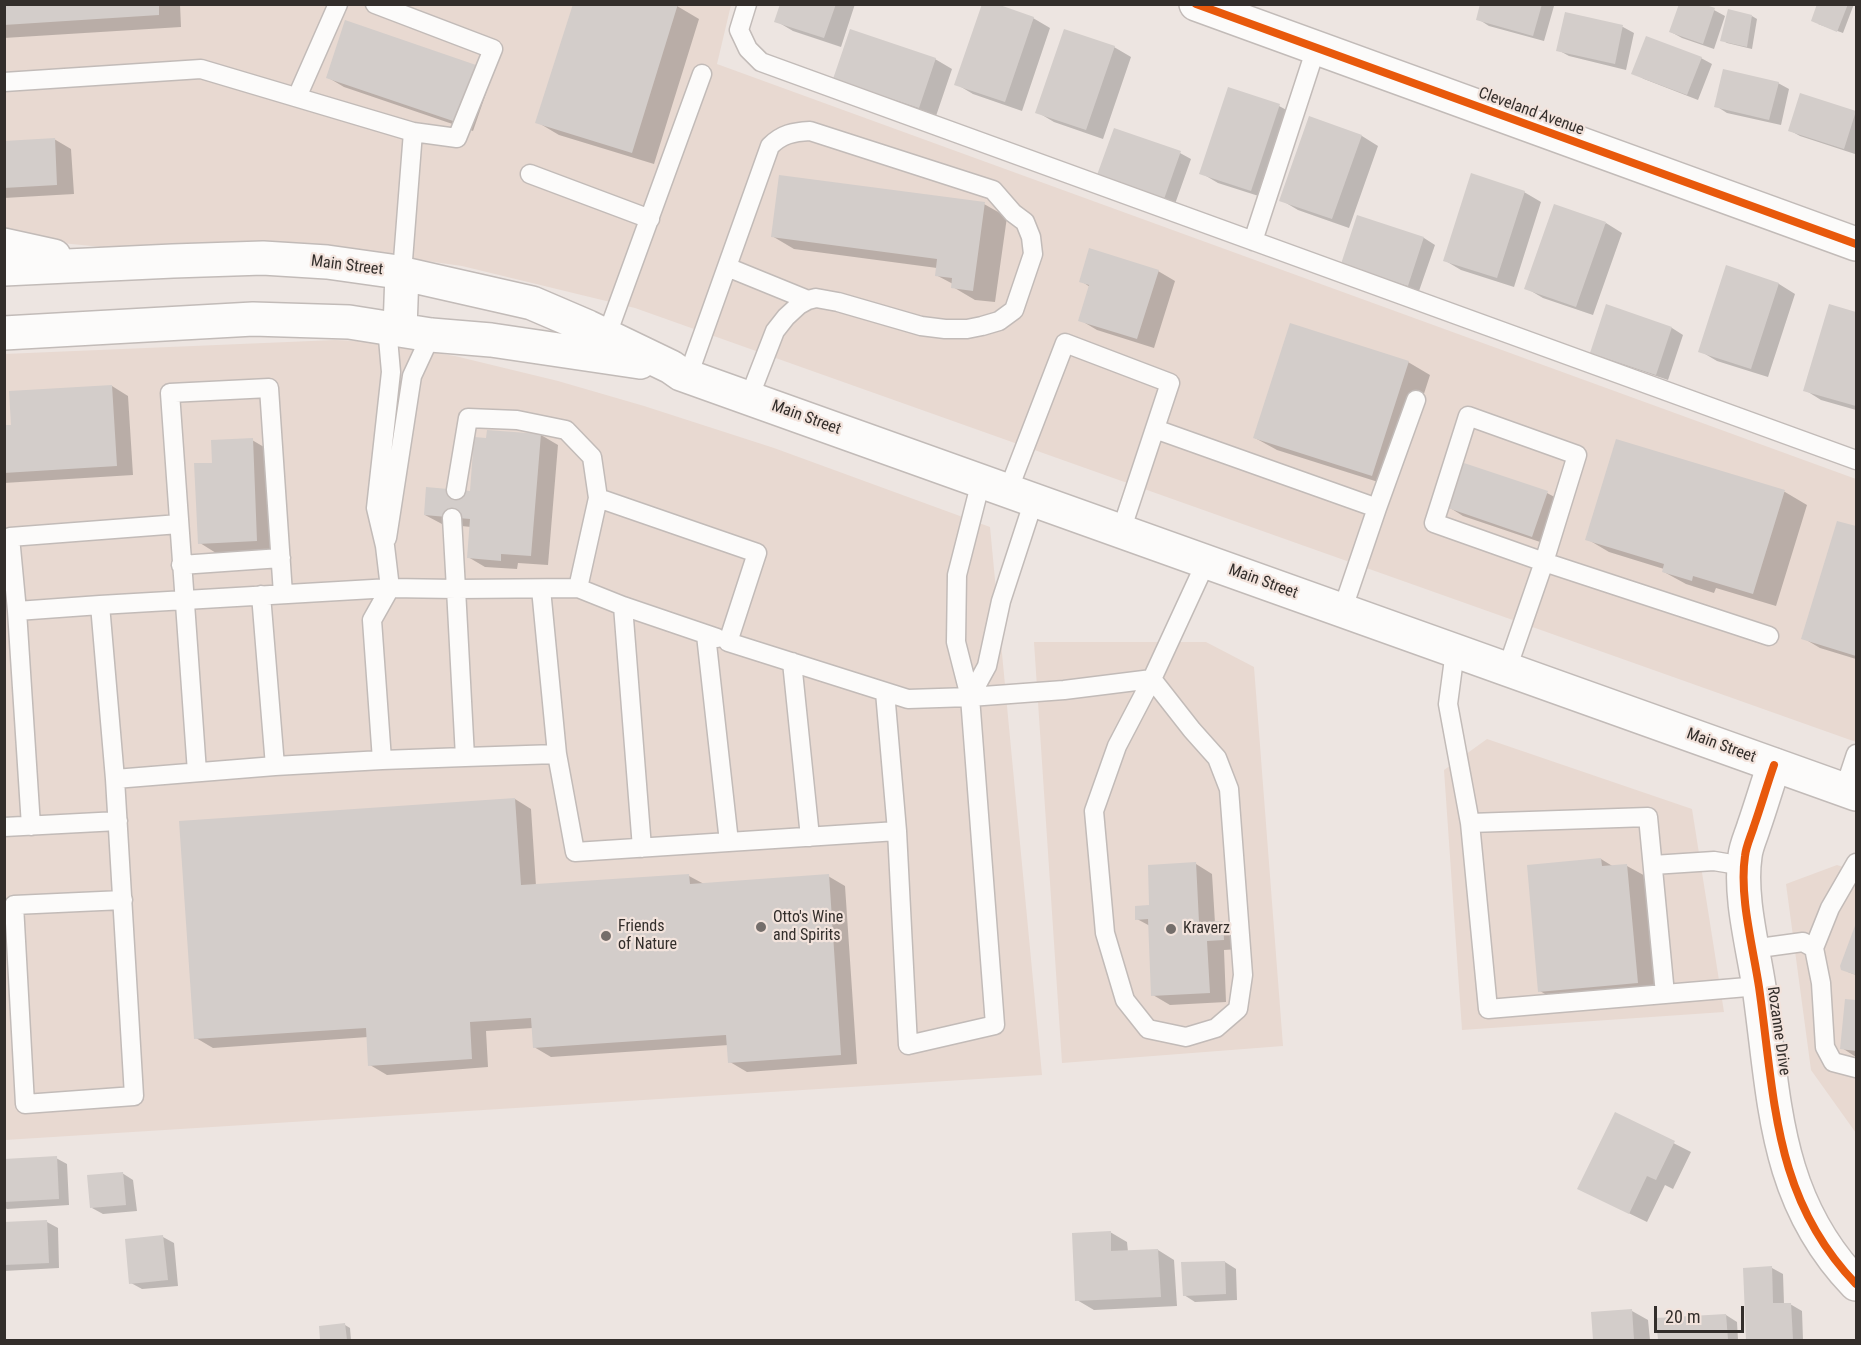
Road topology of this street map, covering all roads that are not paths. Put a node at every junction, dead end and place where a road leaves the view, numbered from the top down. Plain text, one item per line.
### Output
1 (338, 4) edge
2 (375, 4) edge
3 (747, 4) edge
4 (1196, 4) edge
5 (1316, 48) junction
6 (702, 74) dead end
7 (4, 82) edge
8 (297, 98) junction
9 (413, 132) junction
10 (530, 174) dead end
11 (650, 219) junction
12 (1253, 241) junction
13 (1857, 244) edge
14 (4, 245) edge
15 (94, 264) junction
16 (727, 267) junction
17 (4, 269) edge
18 (402, 273) junction
19 (808, 300) junction
20 (406, 330) junction
21 (4, 333) edge
22 (603, 346) junction
23 (679, 372) junction
24 (749, 398) junction
25 (1416, 400) dead end
26 (1155, 429) junction
27 (1857, 460) edge
28 (456, 490) dead end
29 (1008, 491) junction
30 (598, 498) junction
31 (1377, 508) junction
32 (452, 518) dead end
33 (179, 524) junction
34 (1121, 531) junction
35 (385, 546) junction
36 (281, 558) junction
37 (1206, 562) junction
38 (1544, 562) junction
39 (182, 565) junction
40 (390, 588) junction
41 (541, 588) junction
42 (578, 588) junction
43 (456, 589) junction
44 (283, 594) junction
45 (261, 596) junction
46 (184, 600) junction
47 (100, 605) junction
48 (623, 606) junction
49 (17, 611) junction
50 (1342, 611) junction
51 (706, 634) junction
52 (1769, 636) dead end
53 (728, 642) junction
54 (1455, 651) junction
55 (792, 662) junction
56 (1507, 669) junction
57 (1152, 679) junction
58 (885, 692) junction
59 (970, 697) junction
60 (557, 754) junction
61 (1857, 754) edge
62 (465, 758) junction
63 (382, 760) junction
64 (1774, 765) junction
65 (275, 766) junction
66 (197, 772) junction
67 (115, 779) junction
68 (1850, 792) edge
69 (118, 821) junction
70 (1470, 823) junction
71 (31, 826) junction
72 (4, 827) edge
73 (897, 831) junction
74 (810, 837) junction
75 (729, 842) junction
76 (642, 848) junction
77 (1857, 863) edge
78 (1653, 865) junction
79 (1744, 866) junction
80 (123, 900) junction
81 (1814, 948) junction
82 (1752, 949) junction
83 (1759, 986) junction
84 (1665, 994) junction
85 (1857, 1068) edge
86 (1857, 1284) edge

1 - 8 lane
2 - 9 lane
3 - 12 lane
4 - 5 main road, Cleveland Avenue
5 - 12 lane
5 - 13 main road, Cleveland Avenue
6 - 11 lane
7 - 8 lane
8 - 9 lane
9 - 18 lane
10 - 11 lane
11 - 22 lane
12 - 27 lane
14 - 15 main road
15 - 17 main road, Main Street
15 - 18 main road, Main Street
16 - 19 lane
16 - 19 lane
16 - 23 lane
18 - 20 main road
18 - 22 main road, Main Street
19 - 24 lane
20 - 21 main road, Main Street
20 - 22 main road, Main Street
20 - 35 lane
20 - 35 lane
22 - 23 main road, Main Street
23 - 24 main road, Main Street
24 - 29 main road, Main Street
25 - 31 lane
26 - 29 lane
26 - 31 lane
26 - 34 lane
28 - 30 lane
29 - 34 main road, Main Street
29 - 59 lane
29 - 59 lane
30 - 42 lane
30 - 53 lane
31 - 50 lane
32 - 43 lane
33 - 36 lane
33 - 39 lane
33 - 49 lane
34 - 37 main road, Main Street
35 - 40 lane
36 - 39 lane
36 - 44 lane
37 - 50 main road, Main Street
37 - 57 lane
38 - 38 lane
38 - 52 lane
38 - 56 lane
39 - 46 lane
40 - 43 lane
40 - 44 lane
40 - 63 lane
41 - 42 lane
41 - 43 lane
41 - 60 lane
42 - 48 lane
43 - 62 lane
44 - 45 lane
45 - 46 lane
45 - 65 lane
46 - 47 lane
46 - 66 lane
47 - 49 lane
47 - 67 lane
48 - 51 lane
48 - 76 lane
49 - 71 lane
50 - 54 main road, Main Street
51 - 53 lane
51 - 75 lane
53 - 55 lane
54 - 56 main road, Main Street
54 - 70 lane
55 - 58 lane
55 - 74 lane
56 - 64 main road, Main Street
57 - 57 lane
57 - 59 lane
58 - 59 lane
58 - 73 lane
59 - 73 lane
60 - 62 lane
60 - 76 lane
61 - 68 lane
62 - 63 lane
63 - 65 lane
64 - 68 main road, Main Street
64 - 79 main road, Rozanne Drive
65 - 66 lane
66 - 67 lane
67 - 69 lane
69 - 71 lane
69 - 80 lane
70 - 78 lane
70 - 84 lane
71 - 72 lane
73 - 74 lane
74 - 75 lane
75 - 76 lane
77 - 81 lane
78 - 79 lane
78 - 84 lane
79 - 82 main road, Rozanne Drive
80 - 80 lane
81 - 82 lane
81 - 85 lane
82 - 83 main road, Rozanne Drive
83 - 84 lane
83 - 86 main road, Rozanne Drive

